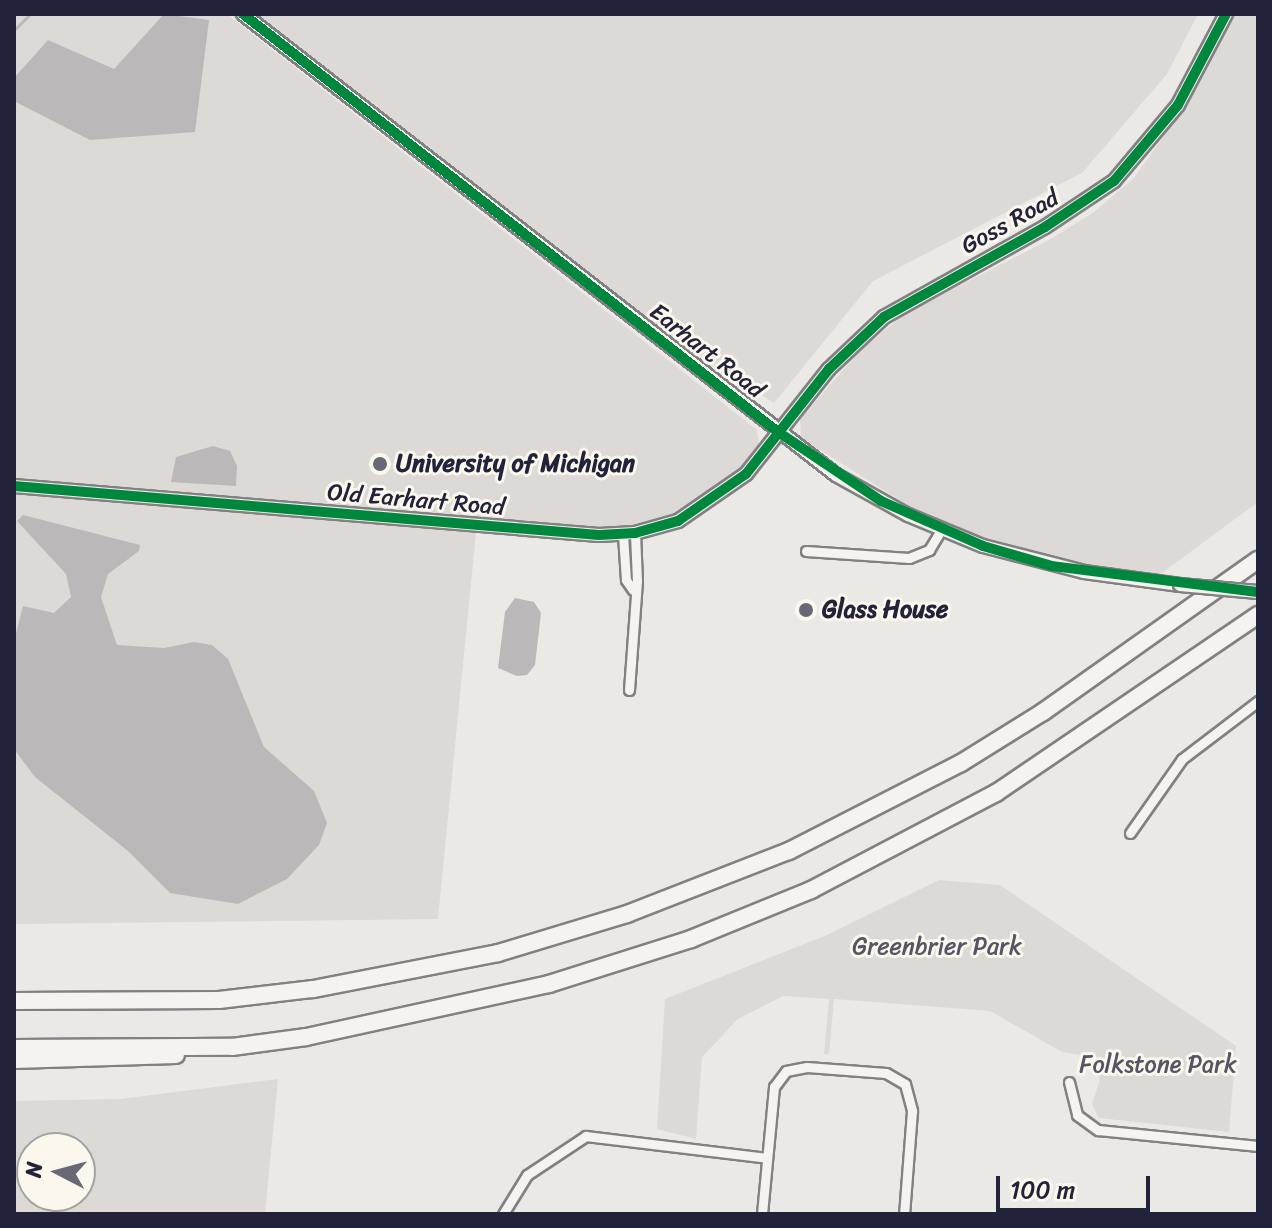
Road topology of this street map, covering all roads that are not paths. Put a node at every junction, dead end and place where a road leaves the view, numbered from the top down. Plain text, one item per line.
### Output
1 (243, 14) edge
2 (1226, 14) edge
3 (778, 432) junction
4 (14, 486) edge
5 (941, 530) junction
6 (629, 534) junction
7 (806, 551) dead end
8 (1258, 560) edge
9 (1258, 592) edge
10 (1258, 615) edge
11 (629, 690) dead end
12 (1258, 701) edge
13 (1130, 833) dead end
14 (14, 1001) edge
15 (232, 1047) junction
16 (14, 1048) edge
17 (14, 1060) edge
18 (1069, 1082) dead end
19 (1258, 1146) edge
20 (767, 1158) junction
21 (503, 1214) edge
22 (762, 1214) edge
23 (904, 1214) edge

1 - 3 street, Earhart Road
2 - 3 street, Goss Road
3 - 5 street, Earhart Road
3 - 6 street, Old Earhart Road
4 - 6 street, Old Earhart Road
5 - 7 street
5 - 9 street, Earhart Road, bridge
6 - 11 street
8 - 14 highway
10 - 15 highway
12 - 13 street
15 - 16 highway
15 - 17 highway
18 - 19 street
20 - 21 street
20 - 22 street
20 - 23 street

